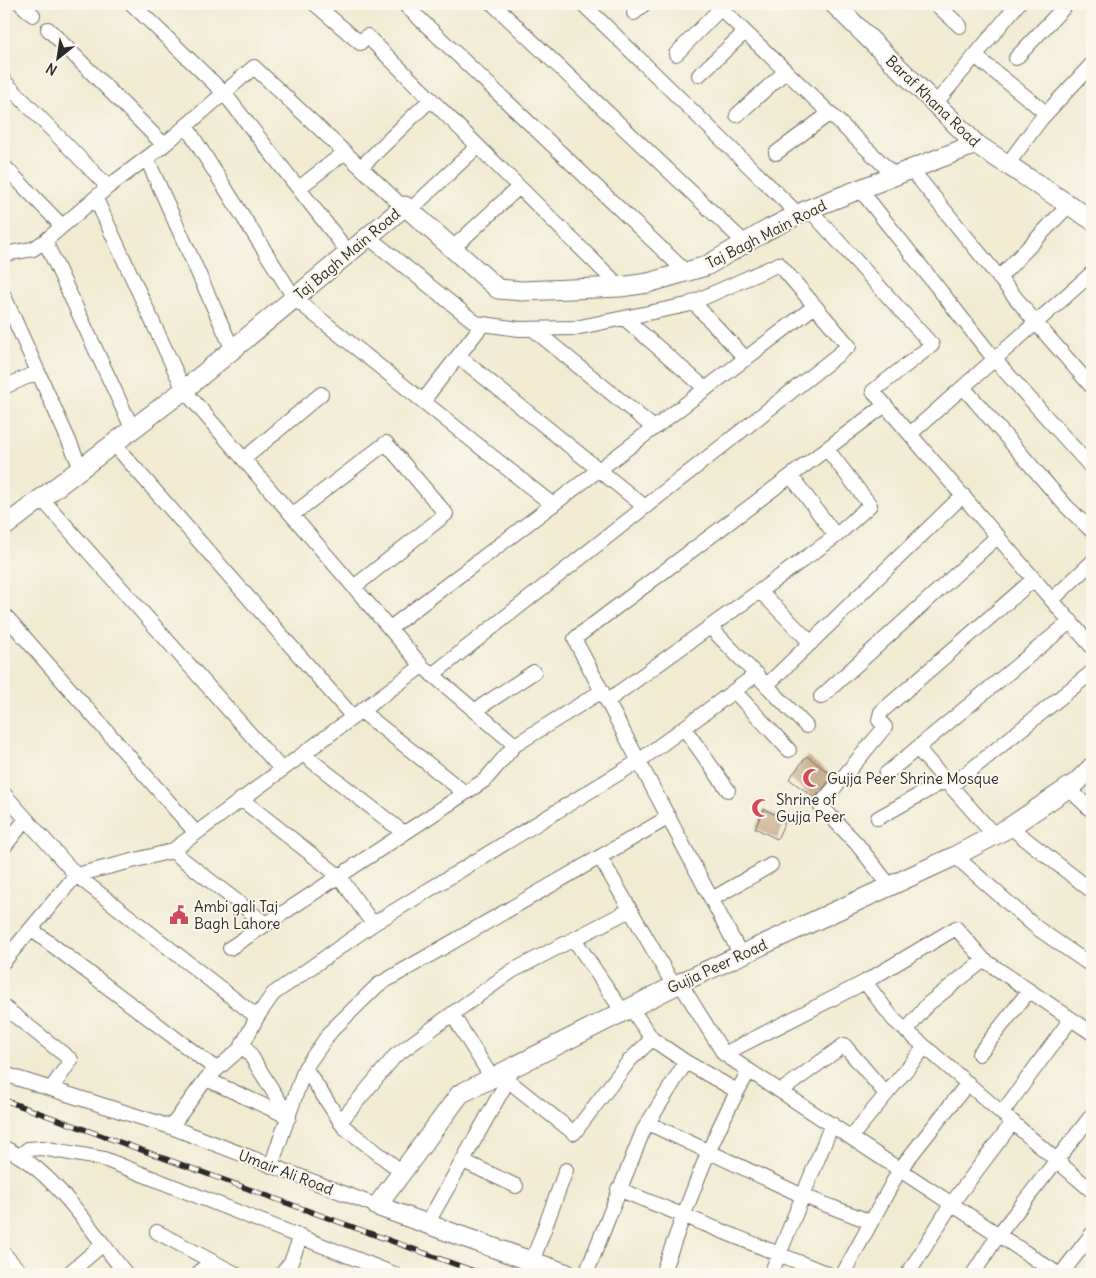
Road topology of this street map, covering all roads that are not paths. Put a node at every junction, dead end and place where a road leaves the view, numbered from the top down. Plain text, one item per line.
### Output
1 (21, 4) edge
2 (132, 4) edge
3 (315, 4) edge
4 (404, 4) edge
5 (493, 4) edge
6 (583, 4) edge
7 (834, 4) edge
8 (936, 4) edge
9 (1018, 4) edge
10 (1067, 4) edge
11 (718, 6) edge
12 (33, 15) dead end
13 (960, 26) dead end
14 (48, 29) dead end
15 (745, 32) junction
16 (676, 54) dead end
17 (975, 56) junction
18 (1016, 58) dead end
19 (1092, 64) edge
20 (786, 71) junction
21 (699, 75) dead end
22 (4, 81) edge
23 (224, 93) junction
24 (431, 99) junction
25 (935, 104) junction
26 (830, 113) junction
27 (737, 114) dead end
28 (1046, 114) junction
29 (186, 126) junction
30 (976, 144) junction
31 (164, 145) junction
32 (478, 146) junction
33 (345, 152) junction
34 (776, 153) dead end
35 (146, 159) junction
36 (1007, 165) junction
37 (4, 166) edge
38 (361, 167) junction
39 (902, 172) junction
40 (108, 187) junction
41 (519, 187) junction
42 (299, 188) junction
43 (859, 188) junction
44 (96, 199) junction
45 (1068, 206) junction
46 (407, 208) junction
47 (804, 212) junction
48 (1089, 214) edge
49 (62, 226) junction
50 (368, 237) junction
51 (45, 241) junction
52 (745, 242) junction
53 (454, 247) junction
54 (4, 254) edge
55 (349, 254) junction
56 (686, 272) junction
57 (999, 278) junction
58 (1091, 278) edge
59 (620, 287) junction
60 (4, 296) edge
61 (295, 299) junction
62 (693, 302) junction
63 (815, 306) junction
64 (624, 318) junction
65 (1036, 323) junction
66 (483, 324) junction
67 (533, 328) junction
68 (232, 348) junction
69 (458, 356) junction
70 (746, 359) junction
71 (995, 360) junction
72 (38, 372) junction
73 (4, 387) edge
74 (963, 387) junction
75 (1092, 387) edge
76 (706, 389) junction
77 (184, 390) junction
78 (321, 394) dead end
79 (423, 401) junction
80 (885, 405) junction
81 (654, 428) junction
82 (133, 430) junction
83 (910, 434) junction
84 (113, 443) junction
85 (827, 449) junction
86 (244, 459) junction
87 (81, 468) junction
88 (1092, 468) edge
89 (599, 470) junction
90 (791, 476) junction
91 (962, 495) junction
92 (42, 499) junction
93 (553, 505) junction
94 (645, 507) junction
95 (292, 515) junction
96 (4, 527) edge
97 (1092, 530) edge
98 (836, 536) junction
99 (998, 536) junction
100 (1092, 562) edge
101 (1034, 579) junction
102 (354, 586) junction
103 (760, 591) junction
104 (1052, 600) junction
105 (4, 614) edge
106 (1070, 621) junction
107 (710, 627) junction
108 (390, 628) junction
109 (811, 643) junction
110 (1092, 647) edge
111 (427, 670) junction
112 (534, 672) dead end
113 (1092, 672) edge
114 (757, 674) junction
115 (768, 684) junction
116 (734, 692) junction
117 (605, 696) junction
118 (821, 697) dead end
119 (474, 711) junction
120 (357, 714) junction
121 (806, 726) dead end
122 (684, 728) junction
123 (515, 745) junction
124 (918, 748) junction
125 (788, 750) dead end
126 (303, 754) junction
127 (639, 760) junction
128 (1092, 767) edge
129 (282, 770) junction
130 (886, 774) dead end
131 (948, 783) junction
132 (1067, 787) junction
133 (728, 790) dead end
134 (465, 793) junction
135 (4, 794) edge
136 (241, 799) junction
137 (1092, 811) edge
138 (669, 817) junction
139 (878, 818) dead end
140 (26, 819) junction
141 (1002, 831) junction
142 (196, 833) junction
143 (404, 833) junction
144 (4, 847) edge
145 (172, 851) junction
146 (955, 856) junction
147 (600, 857) junction
148 (771, 865) dead end
149 (76, 875) junction
150 (339, 876) junction
151 (890, 886) junction
152 (1092, 891) edge
153 (712, 898) junction
154 (630, 910) junction
155 (266, 924) junction
156 (373, 924) junction
157 (31, 929) junction
158 (574, 939) junction
159 (230, 948) dead end
160 (741, 955) junction
161 (984, 960) junction
162 (4, 962) edge
163 (1092, 966) edge
164 (865, 982) junction
165 (677, 985) junction
166 (1029, 991) junction
167 (4, 1007) edge
168 (627, 1010) junction
169 (452, 1014) junction
170 (257, 1017) junction
171 (1071, 1019) junction
172 (906, 1030) junction
173 (1092, 1034) edge
174 (652, 1039) junction
175 (243, 1043) junction
176 (926, 1047) junction
177 (724, 1054) junction
178 (979, 1054) dead end
179 (686, 1062) junction
180 (305, 1068) junction
181 (216, 1069) junction
182 (749, 1071) junction
183 (4, 1074) edge
184 (500, 1078) junction
185 (206, 1079) junction
186 (968, 1083) junction
187 (51, 1089) junction
188 (737, 1091) junction
189 (781, 1091) junction
190 (886, 1094) junction
191 (1092, 1115) edge
192 (289, 1117) junction
193 (1007, 1117) junction
194 (340, 1122) junction
195 (648, 1124) junction
196 (832, 1124) junction
197 (171, 1128) junction
198 (850, 1136) junction
199 (4, 1148) edge
200 (709, 1152) junction
201 (21, 1155) junction
202 (463, 1161) junction
203 (1058, 1161) junction
204 (271, 1166) junction
205 (900, 1169) junction
206 (566, 1170) dead end
207 (402, 1172) junction
208 (516, 1186) dead end
209 (618, 1189) junction
210 (1092, 1191) edge
211 (803, 1196) junction
212 (952, 1202) junction
213 (377, 1206) junction
214 (684, 1216) junction
215 (871, 1222) junction
216 (427, 1224) junction
217 (156, 1232) dead end
218 (998, 1234) junction
219 (1092, 1234) edge
220 (301, 1236) junction
221 (102, 1245) junction
222 (4, 1254) edge
223 (778, 1255) junction
224 (210, 1260) junction
225 (532, 1262) junction
226 (22, 1274) edge
227 (68, 1274) edge
228 (126, 1274) edge
229 (198, 1274) edge
230 (236, 1274) edge
231 (281, 1274) edge
232 (394, 1274) edge
233 (567, 1274) edge
234 (586, 1274) edge
235 (662, 1274) edge
236 (771, 1274) edge
237 (828, 1274) edge
238 (843, 1274) edge
239 (908, 1274) edge
240 (973, 1274) edge
241 (1060, 1274) edge

1 - 12 street
2 - 23 street
3 - 24 street
4 - 56 street
5 - 52 street
6 - 47 street
7 - 25 street, Baraf Khana Road
8 - 13 street
9 - 17 street
10 - 18 street
11 - 15 street
11 - 16 street
14 - 31 street
15 - 20 street
15 - 21 street
17 - 25 street
17 - 28 street
19 - 28 street
20 - 26 street
20 - 27 street
22 - 40 street
23 - 29 street
23 - 33 street
23 - 42 street
24 - 32 street
24 - 38 street
25 - 30 street, Baraf Khana Road
26 - 34 street
26 - 39 street
28 - 36 street
29 - 31 street
29 - 61 street
30 - 36 street, Baraf Khana Road
30 - 39 street, Taj Bagh Main Road
31 - 35 street
32 - 41 street
32 - 46 street
33 - 38 street
33 - 42 street
35 - 40 street
35 - 68 street
36 - 45 street, Baraf Khana Road
37 - 49 street
38 - 46 street
39 - 43 street, Taj Bagh Main Road
39 - 57 street
40 - 44 street
41 - 53 street
41 - 59 street
42 - 55 street
43 - 47 street, Taj Bagh Main Road
43 - 71 street
44 - 49 street
44 - 77 street
45 - 48 street, Baraf Khana Road
45 - 57 street
46 - 50 street, Taj Bagh Main Road
46 - 53 street, Taj Bagh Main Road
47 - 52 street, Taj Bagh Main Road
47 - 80 street
49 - 51 street
50 - 55 street, Taj Bagh Main Road
50 - 66 street
51 - 54 street
51 - 82 street
52 - 56 street, Taj Bagh Main Road
53 - 59 street, Taj Bagh Main Road
55 - 61 street, Taj Bagh Main Road
56 - 59 street, Taj Bagh Main Road
57 - 65 street
58 - 65 street
60 - 72 street
61 - 68 street, Taj Bagh Main Road
61 - 79 street
62 - 63 street
62 - 64 street
62 - 70 street
63 - 70 street
63 - 94 street
64 - 67 street
64 - 76 street
65 - 71 street
65 - 75 street
66 - 67 street
66 - 69 street
67 - 81 street
68 - 77 street, Taj Bagh Main Road
69 - 79 street
69 - 89 street
70 - 76 street
71 - 74 street
71 - 88 street
72 - 73 street
72 - 87 street
74 - 83 street
74 - 97 street
76 - 81 street
77 - 82 street, Taj Bagh Main Road
77 - 86 street
78 - 86 street
79 - 93 street
80 - 83 street
80 - 85 street
81 - 89 street
82 - 84 street, Taj Bagh Main Road
83 - 91 street
84 - 87 street, Taj Bagh Main Road
84 - 120 street
85 - 90 street
85 - 98 street
86 - 95 street
87 - 92 street, Taj Bagh Main Road
89 - 93 street
89 - 94 street
90 - 98 street
90 - 117 street
91 - 99 street
91 - 109 street
92 - 96 street, Taj Bagh Main Road
92 - 129 street
93 - 108 street
94 - 111 street
95 - 102 street
95 - 102 street
98 - 103 street
99 - 101 street
99 - 118 street
100 - 104 street
101 - 104 street
101 - 151 street
102 - 108 street
103 - 107 street
103 - 109 street
104 - 106 street
105 - 142 street
106 - 110 street
106 - 124 street
107 - 114 street
107 - 117 street
108 - 111 street
109 - 115 street
111 - 119 street
111 - 120 street
112 - 119 street
113 - 131 street
114 - 115 street
114 - 116 street
115 - 121 street
116 - 122 street
116 - 125 street
117 - 123 street
117 - 127 street
119 - 123 street
120 - 126 street
120 - 134 street
122 - 127 street
122 - 133 street
123 - 134 street
124 - 130 street
124 - 131 street
126 - 129 street
126 - 143 street
127 - 138 street
127 - 156 street
128 - 132 street, Gujja Peer Road
129 - 136 street
131 - 139 street
131 - 141 street
132 - 137 street
132 - 141 street, Gujja Peer Road
134 - 143 street
135 - 140 street
136 - 142 street
136 - 150 street
138 - 147 street
138 - 153 street
140 - 144 street
140 - 149 street
141 - 146 street, Gujja Peer Road
141 - 152 street
142 - 145 street
143 - 150 street
145 - 149 street
145 - 155 street
146 - 151 street, Gujja Peer Road
146 - 163 street
147 - 154 street
147 - 180 street
148 - 153 street
149 - 157 street
149 - 170 street
150 - 155 street
150 - 156 street
151 - 160 street, Gujja Peer Road
153 - 160 street
154 - 158 street
154 - 165 street
155 - 159 street
156 - 170 street
157 - 162 street
157 - 181 street
158 - 168 street
158 - 169 street
160 - 165 street, Gujja Peer Road
161 - 164 street
161 - 166 street
161 - 172 street
164 - 172 street
164 - 177 street
165 - 168 street, Gujja Peer Road
165 - 177 street
166 - 171 street
166 - 178 street
167 - 187 street
168 - 174 street
168 - 184 street, Gujja Peer Road
169 - 184 street
169 - 194 street
170 - 175 street
171 - 173 street
171 - 193 street
172 - 176 street
174 - 179 street
174 - 184 street
175 - 181 street
175 - 192 street
176 - 186 street
176 - 190 street
177 - 182 street
179 - 188 street
179 - 195 street
180 - 192 street
180 - 194 street
181 - 185 street
182 - 188 street
182 - 189 street
183 - 187 street, Umair Ali Road
184 - 202 street
184 - 207 street, Gujja Peer Road
185 - 192 street
185 - 197 street
186 - 193 street
186 - 205 street
187 - 197 street, Umair Ali Road
188 - 200 street
189 - 190 street
189 - 196 street
190 - 198 street
191 - 203 street
192 - 204 street
193 - 203 street
193 - 212 street
194 - 207 street
195 - 200 street
195 - 209 street
196 - 198 street
196 - 211 street
197 - 204 street, Umair Ali Road
198 - 205 street
199 - 201 street
200 - 211 street
200 - 214 street
201 - 220 street
201 - 221 street
202 - 208 street
202 - 216 street
203 - 210 street
203 - 218 street
204 - 213 street, Umair Ali Road
205 - 212 street
205 - 215 street
206 - 225 street
207 - 213 street, Gujja Peer Road
209 - 214 street
209 - 234 street
211 - 215 street
211 - 223 street
212 - 218 street
212 - 239 street
213 - 216 street, Umair Ali Road
214 - 223 street
214 - 235 street
215 - 238 street
216 - 225 street, Umair Ali Road
217 - 224 street
218 - 240 street
218 - 241 street
219 - 241 street
220 - 231 street
220 - 232 street
221 - 227 street
221 - 228 street
222 - 226 street
223 - 236 street
223 - 237 street
224 - 229 street
224 - 230 street
225 - 233 street, Umair Ali Road

